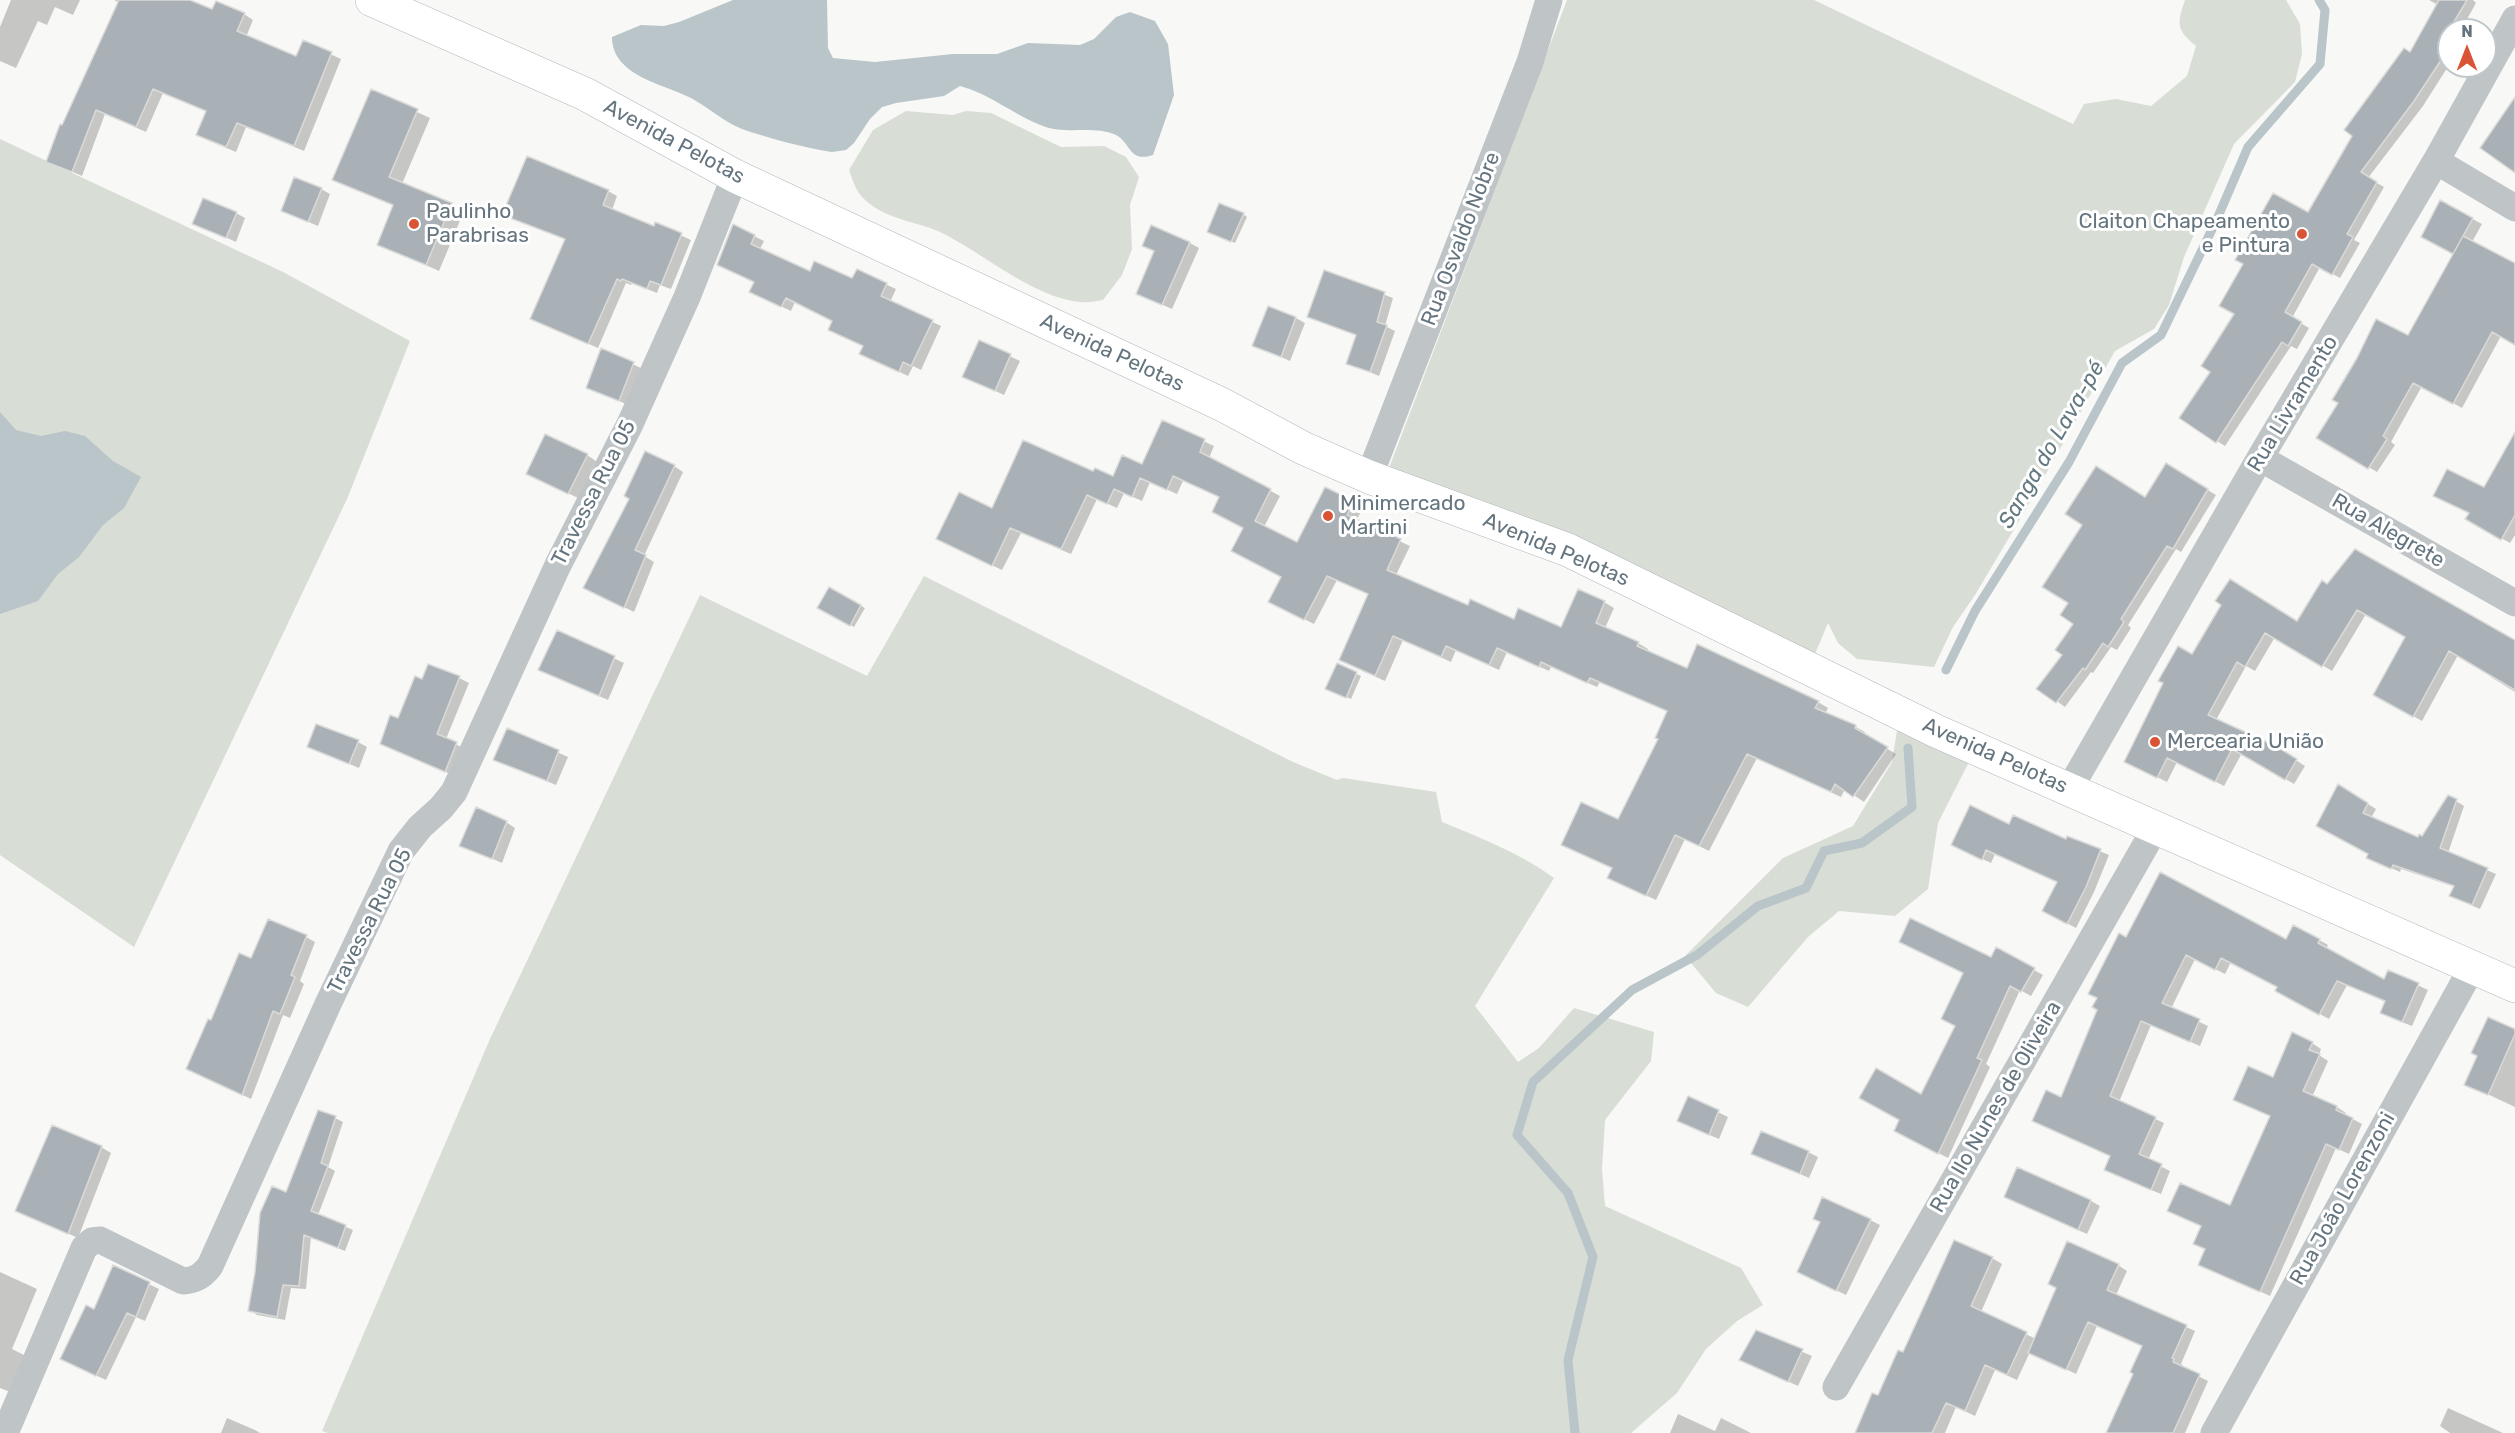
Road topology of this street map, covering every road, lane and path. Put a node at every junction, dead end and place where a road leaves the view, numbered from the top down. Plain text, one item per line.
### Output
1 (372, 0) edge
2 (1549, 0) edge
3 (2515, 19) edge
4 (2436, 162) junction
5 (735, 176) junction
6 (2515, 208) edge
7 (2260, 458) junction
8 (1369, 477) junction
9 (2515, 603) edge
10 (2070, 788) junction
11 (2156, 827) junction
12 (2473, 966) junction
13 (2515, 986) edge
14 (1836, 1387) dead end
15 (5, 1433) edge
16 (2214, 1433) edge

1 - 5 street, Avenida Pelotas
2 - 8 street, Rua Osvaldo Nobre
3 - 4 street, Rua Livramento
4 - 6 street
4 - 7 street, Rua Livramento
5 - 8 street, Avenida Pelotas
5 - 15 street, Travessa Rua 05
7 - 9 street, Rua Alegrete
7 - 10 street, Rua Livramento
8 - 10 street, Avenida Pelotas
10 - 11 street, Avenida Pelotas
11 - 12 street, Avenida Pelotas
11 - 14 street, Rua Ilo Nunes de Oliveira
12 - 13 street, Avenida Pelotas
12 - 16 street, Rua João Lorenzoni

